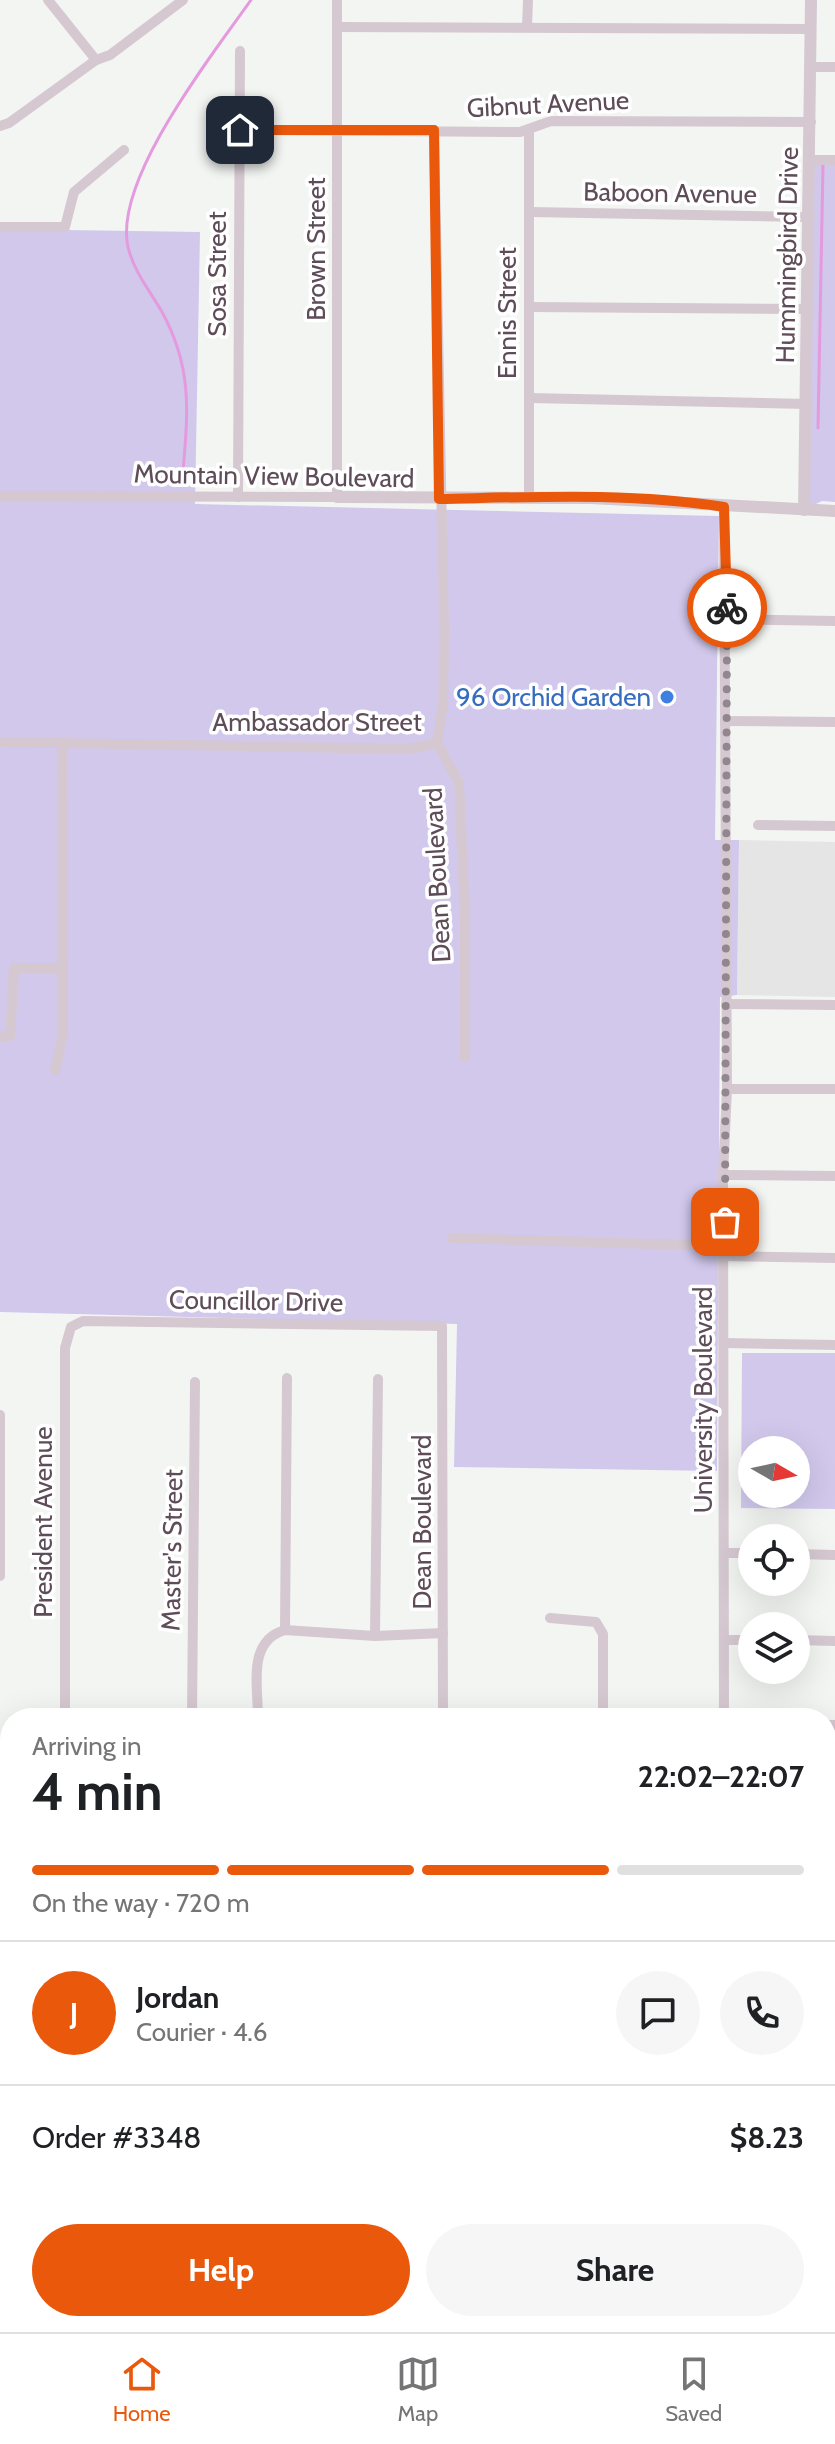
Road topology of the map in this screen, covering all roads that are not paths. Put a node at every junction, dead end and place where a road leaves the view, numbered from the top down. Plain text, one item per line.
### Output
1 (48, 0) edge
2 (183, 0) edge
3 (337, 0) edge
4 (528, 0) edge
5 (811, 0) edge
6 (337, 27) junction
7 (527, 27) junction
8 (811, 29) junction
9 (240, 51) dead end
10 (96, 60) junction
11 (810, 67) junction
12 (835, 67) edge
13 (811, 122) junction
14 (0, 126) edge
15 (338, 129) junction
16 (240, 130) junction
17 (434, 130) junction
18 (529, 130) junction
19 (124, 150) dead end
20 (811, 160) junction
21 (835, 160) edge
22 (530, 212) junction
23 (810, 217) junction
24 (0, 227) edge
25 (530, 307) junction
26 (809, 309) junction
27 (529, 398) junction
28 (808, 404) junction
29 (0, 496) edge
30 (238, 497) junction
31 (337, 497) junction
32 (529, 497) junction
33 (439, 499) junction
34 (724, 507) junction
35 (804, 510) junction
36 (835, 511) edge
37 (727, 619) junction
38 (835, 621) edge
39 (725, 721) junction
40 (835, 722) edge
41 (0, 742) edge
42 (62, 742) junction
43 (437, 743) junction
44 (758, 825) dead end
45 (835, 826) edge
46 (63, 968) junction
47 (726, 1004) junction
48 (835, 1005) edge
49 (0, 1036) edge
50 (465, 1057) dead end
51 (55, 1070) dead end
52 (727, 1089) junction
53 (835, 1089) edge
54 (723, 1175) junction
55 (835, 1176) edge
56 (452, 1238) dead end
57 (725, 1251) junction
58 (835, 1258) edge
59 (442, 1326) joint
60 (71, 1327) joint
61 (725, 1343) junction
62 (835, 1345) edge
63 (287, 1378) dead end
64 (378, 1379) dead end
65 (195, 1382) dead end
66 (0, 1415) edge
67 (724, 1553) junction
68 (738, 1553) edge
69 (810, 1554) edge
70 (835, 1555) edge
71 (0, 1576) edge
72 (550, 1618) dead end
73 (285, 1630) junction
74 (443, 1633) junction
75 (375, 1636) junction
76 (724, 1640) junction
77 (738, 1640) edge
78 (810, 1640) edge
79 (835, 1641) edge
80 (65, 1708) edge
81 (192, 1708) edge
82 (258, 1708) edge
83 (443, 1708) edge
84 (603, 1708) edge
85 (724, 1708) edge

1 - 10 street
2 - 10 street
3 - 6 street, Brown Street
4 - 7 street
5 - 8 street, Hummingbird Drive
6 - 7 street
6 - 15 street, Brown Street
7 - 8 street
8 - 11 street, Hummingbird Drive
9 - 16 street, Sosa Street
10 - 14 street
11 - 12 street
11 - 13 street, Hummingbird Drive
13 - 18 street, Gibnut Avenue
13 - 20 street, Hummingbird Drive
15 - 16 street, Gibnut Avenue
15 - 17 street, Gibnut Avenue
15 - 31 street, Brown Street
16 - 30 street, Sosa Street
17 - 18 street, Gibnut Avenue
17 - 33 street, Ambassador Street
18 - 22 street, Ennis Street
19 - 24 street
20 - 21 street
20 - 23 street, Hummingbird Drive
22 - 23 street, Baboon Avenue
22 - 25 street, Ennis Street
23 - 26 street, Hummingbird Drive
25 - 26 street
25 - 27 street, Ennis Street
26 - 28 street, Hummingbird Drive
27 - 28 street
27 - 32 street, Ennis Street
28 - 35 street, Hummingbird Drive
29 - 30 street, Mountain View Boulevard
30 - 31 street, Mountain View Boulevard
31 - 33 street, Mountain View Boulevard
32 - 33 street, Mountain View Boulevard
32 - 34 street, Mountain View Boulevard
33 - 43 street, Ambassador Street
34 - 35 street, Mountain View Boulevard
34 - 37 street, University Boulevard
35 - 36 street, Mountain View Boulevard
37 - 38 street
37 - 39 street, University Boulevard
39 - 40 street
39 - 47 street, University Boulevard
41 - 42 street, Ambassador Street
42 - 43 street, Ambassador Street
42 - 46 street
43 - 50 street, Dean Boulevard
44 - 45 street
46 - 49 street
46 - 51 street
47 - 48 street
47 - 52 street, University Boulevard
52 - 53 street
52 - 54 street, University Boulevard
54 - 55 street
54 - 57 street, University Boulevard
56 - 57 street
57 - 58 street
57 - 61 street, University Boulevard
59 - 60 street, Councillor Drive
59 - 74 street, Dean Boulevard
60 - 80 street, President Avenue
61 - 62 street
61 - 67 street, University Boulevard
63 - 73 street
64 - 75 street
65 - 81 street, Master's Street
66 - 71 street
67 - 68 street
67 - 76 street, University Boulevard
69 - 70 street
72 - 84 street
73 - 75 street
73 - 82 street
74 - 75 street
74 - 83 street, Dean Boulevard
76 - 77 street
76 - 85 street, University Boulevard
78 - 79 street

